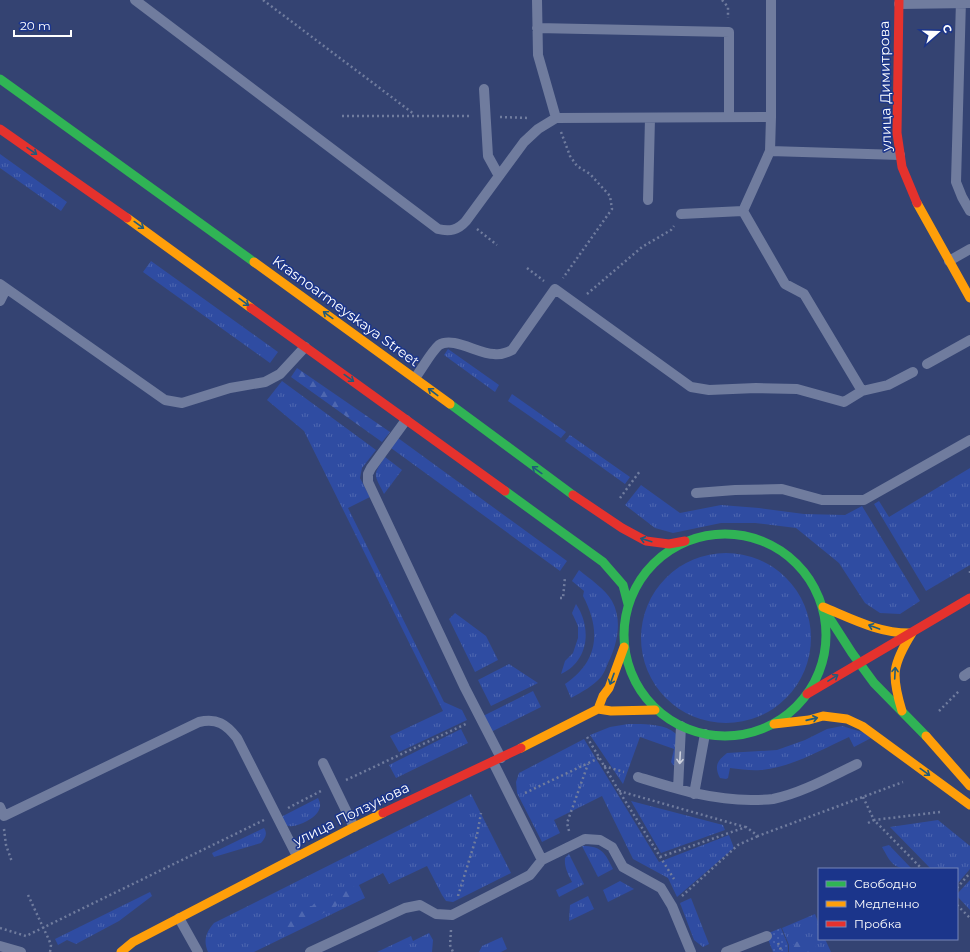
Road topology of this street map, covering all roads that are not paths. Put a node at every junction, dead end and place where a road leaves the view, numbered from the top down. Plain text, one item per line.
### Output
1 (135, 0) edge
2 (537, 0) edge
3 (771, 0) edge
4 (899, 2) edge
5 (964, 2) edge
6 (537, 28) junction
7 (0, 80) edge
8 (484, 89) dead end
9 (729, 117) junction
10 (771, 117) junction
11 (556, 118) junction
12 (650, 118) junction
13 (0, 129) edge
14 (770, 151) junction
15 (900, 155) junction
16 (500, 176) junction
17 (648, 200) dead end
18 (970, 211) edge
19 (743, 212) junction
20 (681, 214) road end
21 (970, 249) edge
22 (949, 261) junction
23 (3, 287) edge
24 (970, 298) edge
25 (0, 301) edge
26 (970, 340) edge
27 (305, 347) junction
28 (927, 364) dead end
29 (913, 372) dead end
30 (415, 378) junction
31 (862, 391) junction
32 (406, 420) junction
33 (970, 440) edge
34 (696, 493) dead end
35 (685, 541) junction
36 (970, 598) edge
37 (628, 604) junction
38 (823, 607) junction
39 (912, 633) junction
40 (624, 647) junction
41 (858, 662) junction
42 (807, 694) junction
43 (598, 710) junction
44 (655, 710) junction
45 (902, 710) junction
46 (773, 724) junction
47 (681, 726) junction
48 (705, 734) junction
49 (497, 760) junction
50 (323, 763) dead end
51 (857, 764) dead end
52 (638, 777) road end
53 (970, 786) edge
54 (678, 789) junction
55 (694, 794) junction
56 (970, 805) edge
57 (2, 812) edge
58 (354, 827) junction
59 (298, 856) junction
60 (542, 860) junction
61 (178, 918) junction
62 (767, 936) dead end
63 (0, 946) edge
64 (21, 952) edge
65 (121, 952) edge
66 (198, 952) edge
67 (310, 952) edge
68 (691, 952) edge
69 (726, 952) edge

1 - 16 lane
2 - 6 lane
3 - 10 lane
4 - 5 lane
4 - 15 main road, улица Димитрова
5 - 18 lane
6 - 9 lane
6 - 11 lane
30 -> 7 main road, Krasnoarmeyskaya Street
8 - 16 lane
9 - 10 lane
9 - 12 lane
10 - 14 lane
11 - 12 lane
11 - 16 lane
12 - 17 lane
13 -> 27 main road
14 - 15 lane
14 - 19 lane
15 - 22 main road, улица Димитрова
19 - 20 lane
19 - 31 lane
21 - 22 lane
22 - 24 main road, улица Димитрова
23 - 25 lane
23 - 27 lane
26 - 28 lane
27 -> 32 main road
29 - 31 lane
30 - 31 lane
35 -> 30 main road, Krasnoarmeyskaya Street
32 - 37 main road
32 - 49 lane
33 - 34 lane
35 - 37 main road
35 - 38 main road
36 - 39 main road
37 - 40 main road
39 -> 38 main road
38 - 41 main road
38 - 42 main road
39 - 41 main road
45 -> 39 main road
40 -> 43 main road
40 - 44 main road
42 -> 41 main road
41 - 45 main road
42 - 46 main road
43 - 44 main road, улица Ползунова
43 - 49 main road, улица Ползунова
44 - 47 main road
45 - 53 main road
46 - 48 main road
46 -> 56 main road
47 - 48 main road
47 -> 54 lane
48 - 55 lane
49 - 58 main road, улица Ползунова
49 - 60 lane
50 - 58 lane
51 - 55 lane
52 - 54 lane
54 - 55 lane
57 - 59 lane
58 - 59 main road, улица Ползунова
59 - 61 main road, улица Ползунова
60 - 67 lane
60 - 68 lane
61 - 65 main road, улица Ползунова
61 - 66 lane
62 - 69 lane
63 - 64 lane

